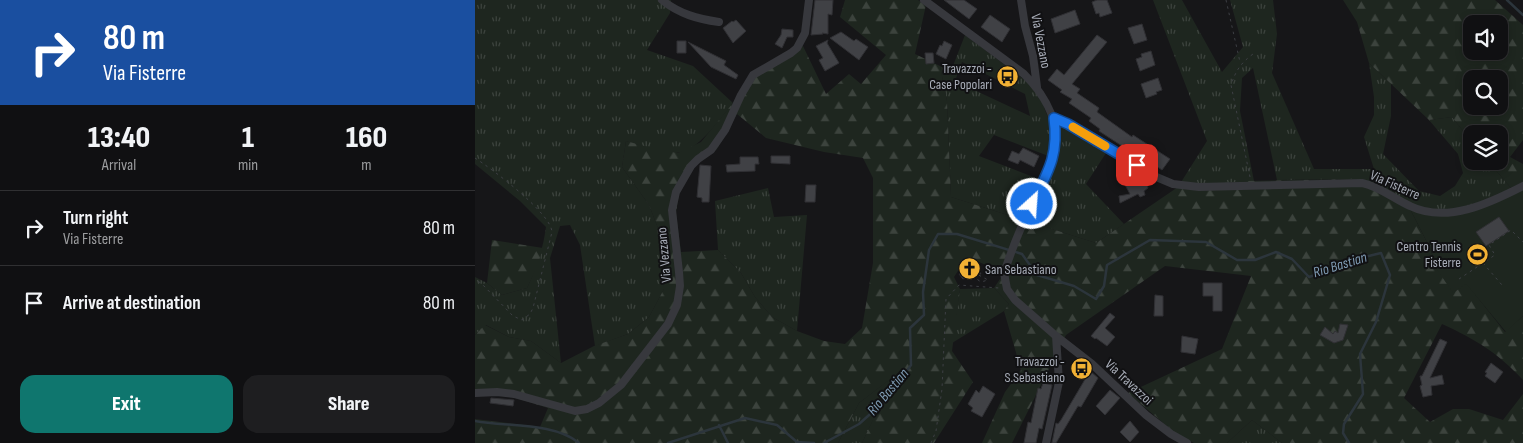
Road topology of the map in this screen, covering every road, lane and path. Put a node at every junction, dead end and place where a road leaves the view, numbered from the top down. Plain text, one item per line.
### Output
1 (662, 0) edge
2 (809, 0) edge
3 (924, 0) edge
4 (1021, 0) edge
5 (1227, 0) edge
6 (719, 22) dead end
7 (1253, 54) dead end
8 (1241, 63) junction
9 (1037, 87) junction
10 (1054, 118) junction
11 (475, 158) edge
12 (1251, 186) junction
13 (1523, 186) edge
14 (1523, 242) edge
15 (1483, 263) junction
16 (1459, 279) dead end
17 (475, 280) edge
18 (981, 282) joint
19 (1502, 285) dead end
20 (1009, 294) junction
21 (1056, 336) junction
22 (475, 393) edge
23 (931, 443) edge
24 (1046, 443) edge
25 (1187, 443) edge

1 - 6 street
2 - 22 street, Via Vezzano
3 - 9 street, Via Vezzano
4 - 9 street, Via Vezzano
5 - 8 path
7 - 8 path
8 - 12 path
9 - 10 street, Via Vezzano
10 - 12 street, Via Fisterre
10 - 20 street
11 - 17 path
12 - 13 street, Via Fisterre
14 - 15 path
15 - 16 path
15 - 19 path
18 - 18 path
20 - 21 street, Via Travazzoi
20 - 23 path
21 - 24 street
21 - 25 street, Via Travazzoi

